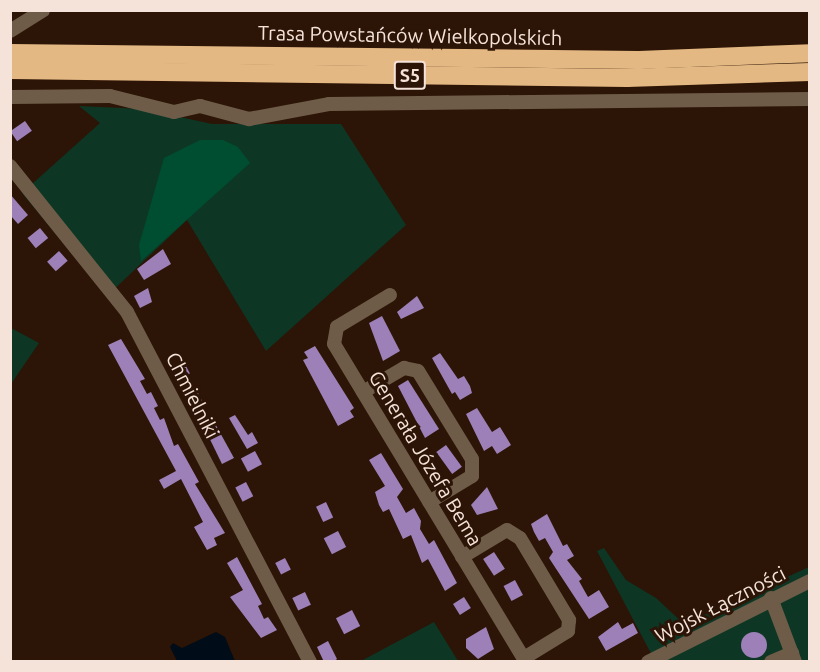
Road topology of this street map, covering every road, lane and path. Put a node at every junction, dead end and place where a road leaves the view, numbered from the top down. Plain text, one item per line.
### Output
1 (43, 10) edge
2 (10, 31) edge
3 (10, 53) edge
4 (810, 53) edge
5 (10, 70) edge
6 (810, 72) edge
7 (10, 97) edge
8 (810, 99) edge
9 (10, 166) edge
10 (390, 295) dead end
11 (363, 392) junction
12 (429, 502) junction
13 (462, 556) junction
14 (810, 581) edge
15 (771, 598) junction
16 (793, 657) edge
17 (525, 660) edge
18 (310, 662) edge
19 (648, 662) edge
20 (771, 662) edge

1 - 2 street
3 - 4 highway, Trasa Powstańców Wielkopolskich / S5
5 - 6 highway, Trasa Powstańców Wielkopolskich / S5
7 - 8 street
9 - 18 street, Chmielniki
10 - 11 street, Generała Józefa Bema
11 - 12 street, Generała Józefa Bema
11 - 12 street
12 - 13 street, Generała Józefa Bema
13 - 17 street, Generała Józefa Bema
13 - 17 street
14 - 15 street, Wojsk Łączności
15 - 16 street
15 - 19 street, Wojsk Łączności
16 - 20 street

